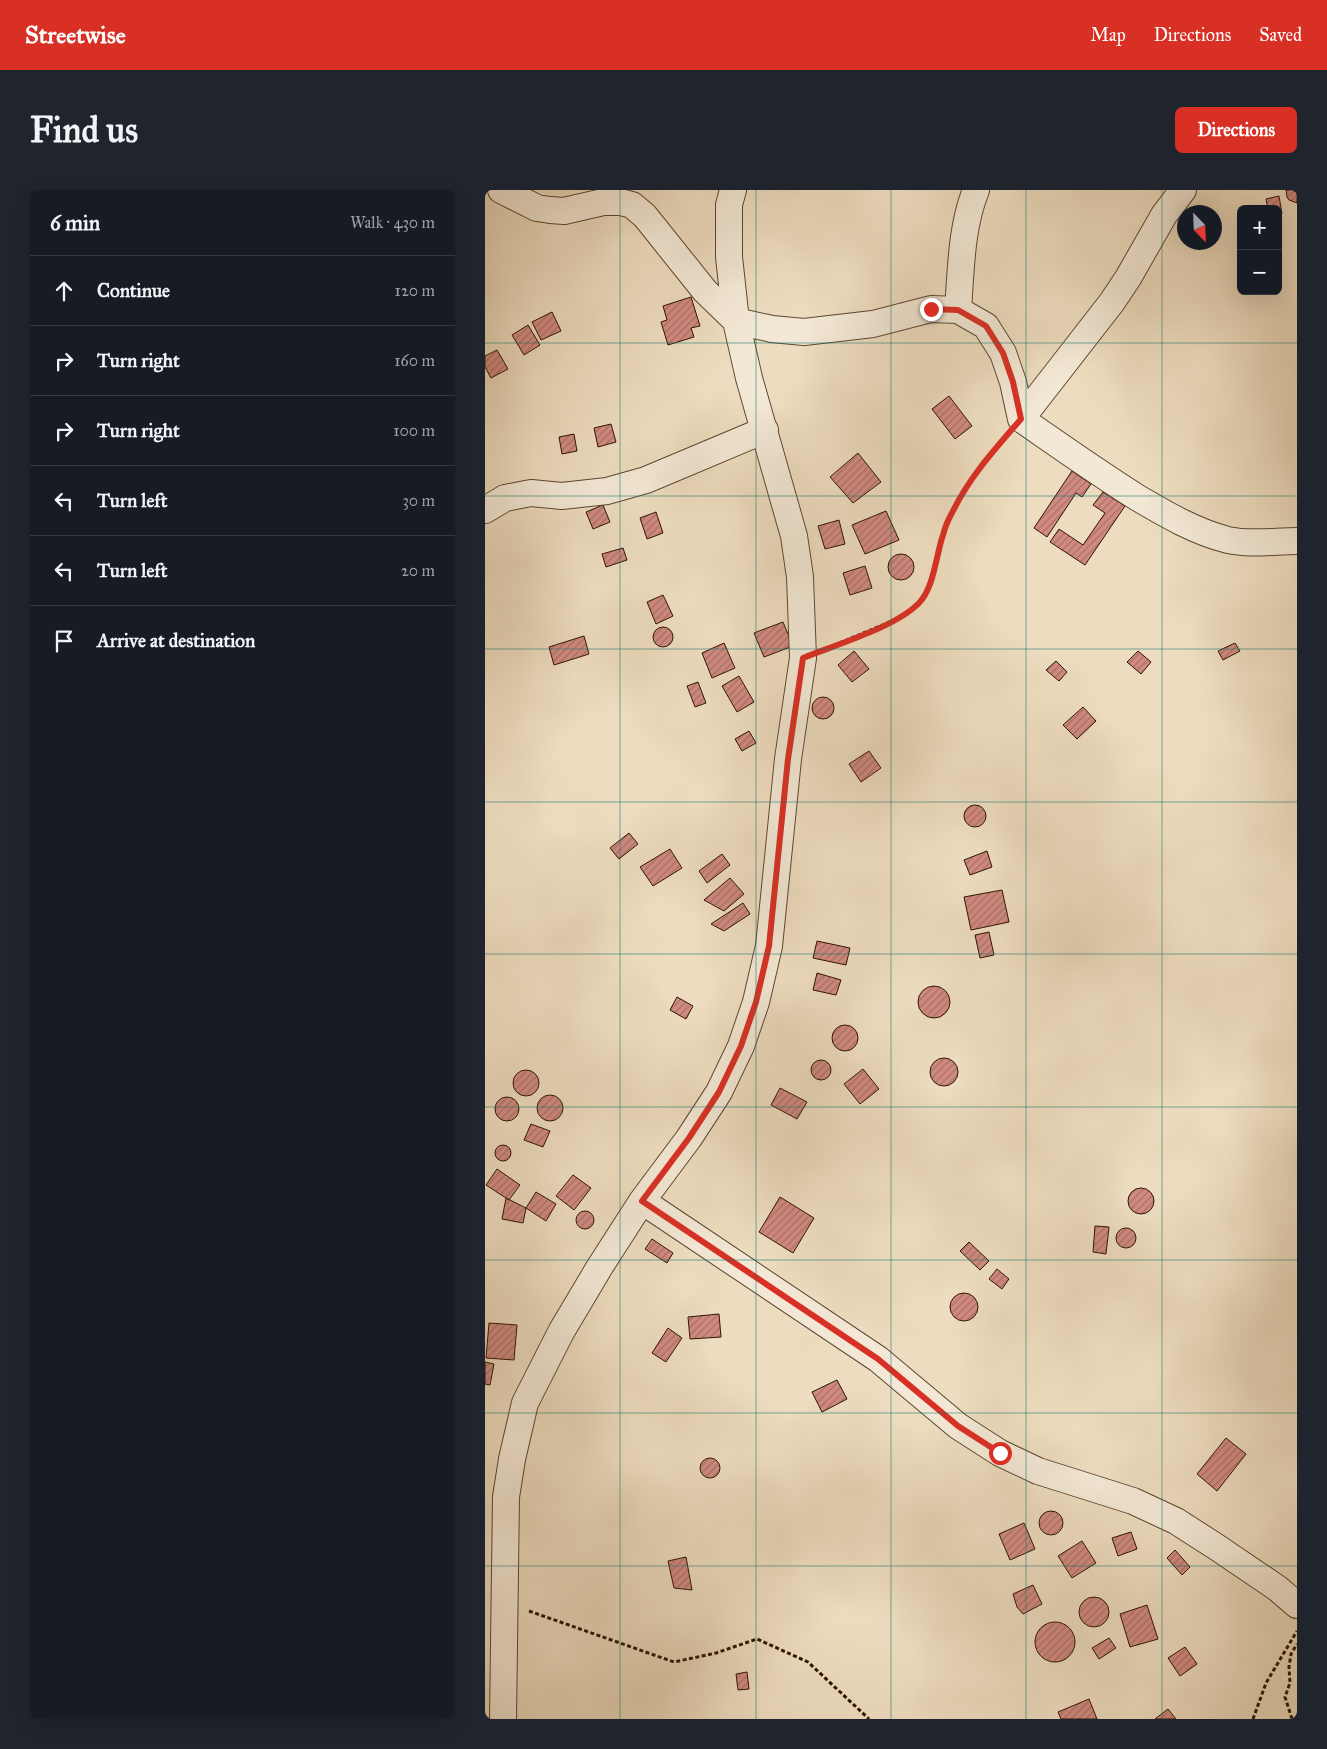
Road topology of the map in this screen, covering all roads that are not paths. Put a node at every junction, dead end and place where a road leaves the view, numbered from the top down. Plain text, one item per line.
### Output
1 (501, 190) edge
2 (733, 190) edge
3 (976, 190) edge
4 (1183, 190) edge
5 (628, 198) edge
6 (958, 310) junction
7 (736, 321) junction
8 (1021, 419) junction
9 (765, 430) junction
10 (485, 510) edge
11 (1297, 541) edge
12 (642, 1201) junction
13 (1297, 1605) edge
14 (503, 1719) edge

1 - 5 street
2 - 7 street
3 - 6 street
4 - 8 street
5 - 7 street
6 - 7 street
6 - 8 street
7 - 9 street
8 - 11 street
9 - 10 street
9 - 12 street
12 - 13 street
12 - 14 street

